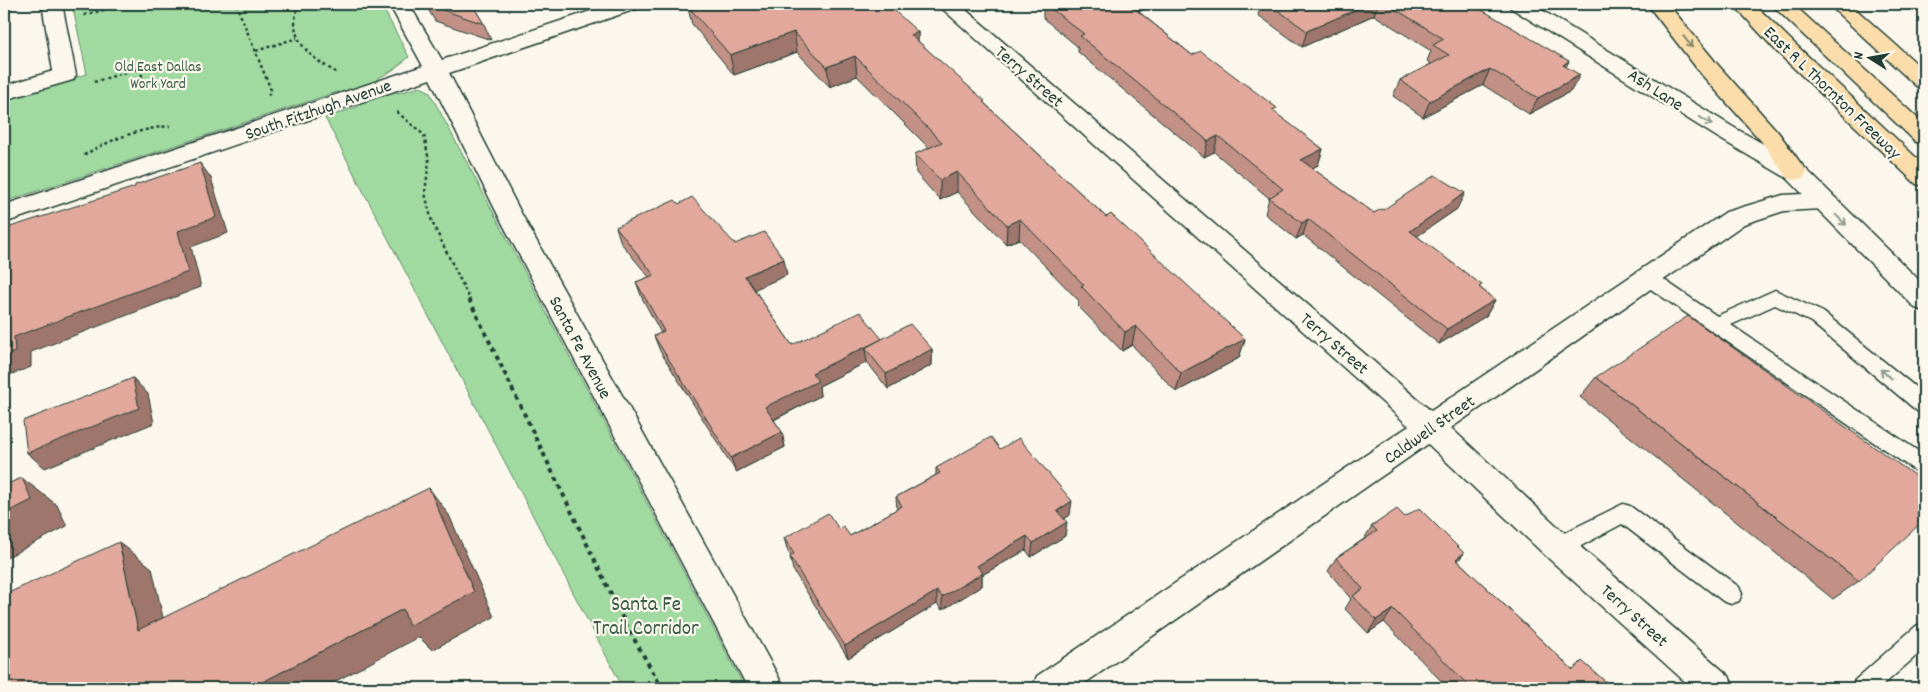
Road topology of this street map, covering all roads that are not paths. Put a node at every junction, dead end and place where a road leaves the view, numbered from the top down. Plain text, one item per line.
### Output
1 (52, 4) edge
2 (399, 4) edge
3 (632, 4) edge
4 (947, 4) edge
5 (1518, 4) edge
6 (1657, 4) edge
7 (1743, 4) edge
8 (1781, 4) edge
9 (1797, 4) edge
10 (1838, 4) edge
11 (436, 69) junction
12 (1924, 81) edge
13 (4, 93) edge
14 (1924, 120) edge
15 (1924, 137) edge
16 (1795, 172) junction
17 (1924, 178) edge
18 (1822, 201) junction
19 (4, 214) edge
20 (1648, 278) junction
21 (1924, 301) edge
22 (1717, 324) junction
23 (1924, 405) edge
24 (1430, 428) junction
25 (1924, 466) edge
26 (1558, 547) junction
27 (1731, 594) dead end
28 (1924, 634) edge
29 (766, 688) edge
30 (1049, 688) edge
31 (1718, 688) edge
32 (1863, 688) edge

1 - 13 street
2 - 11 street, Santa Fe Avenue
3 - 11 street, South Fitzhugh Avenue
4 - 24 street, Terry Street
5 -> 16 street, Ash Lane
6 -> 16 highway
7 - 17 highway, East R L Thornton Freeway
8 - 15 highway
9 - 14 highway
10 - 12 highway
11 - 19 street, South Fitzhugh Avenue
11 - 29 street, Santa Fe Avenue
16 - 18 street
18 - 20 street, Caldwell Street
18 -> 21 street
20 - 22 lane
20 - 24 street, Caldwell Street
23 -> 22 lane
22 - 25 lane
24 - 26 street, Terry Street
24 - 30 street, Caldwell Street
26 - 27 lane
26 - 31 street, Terry Street
28 - 32 lane

